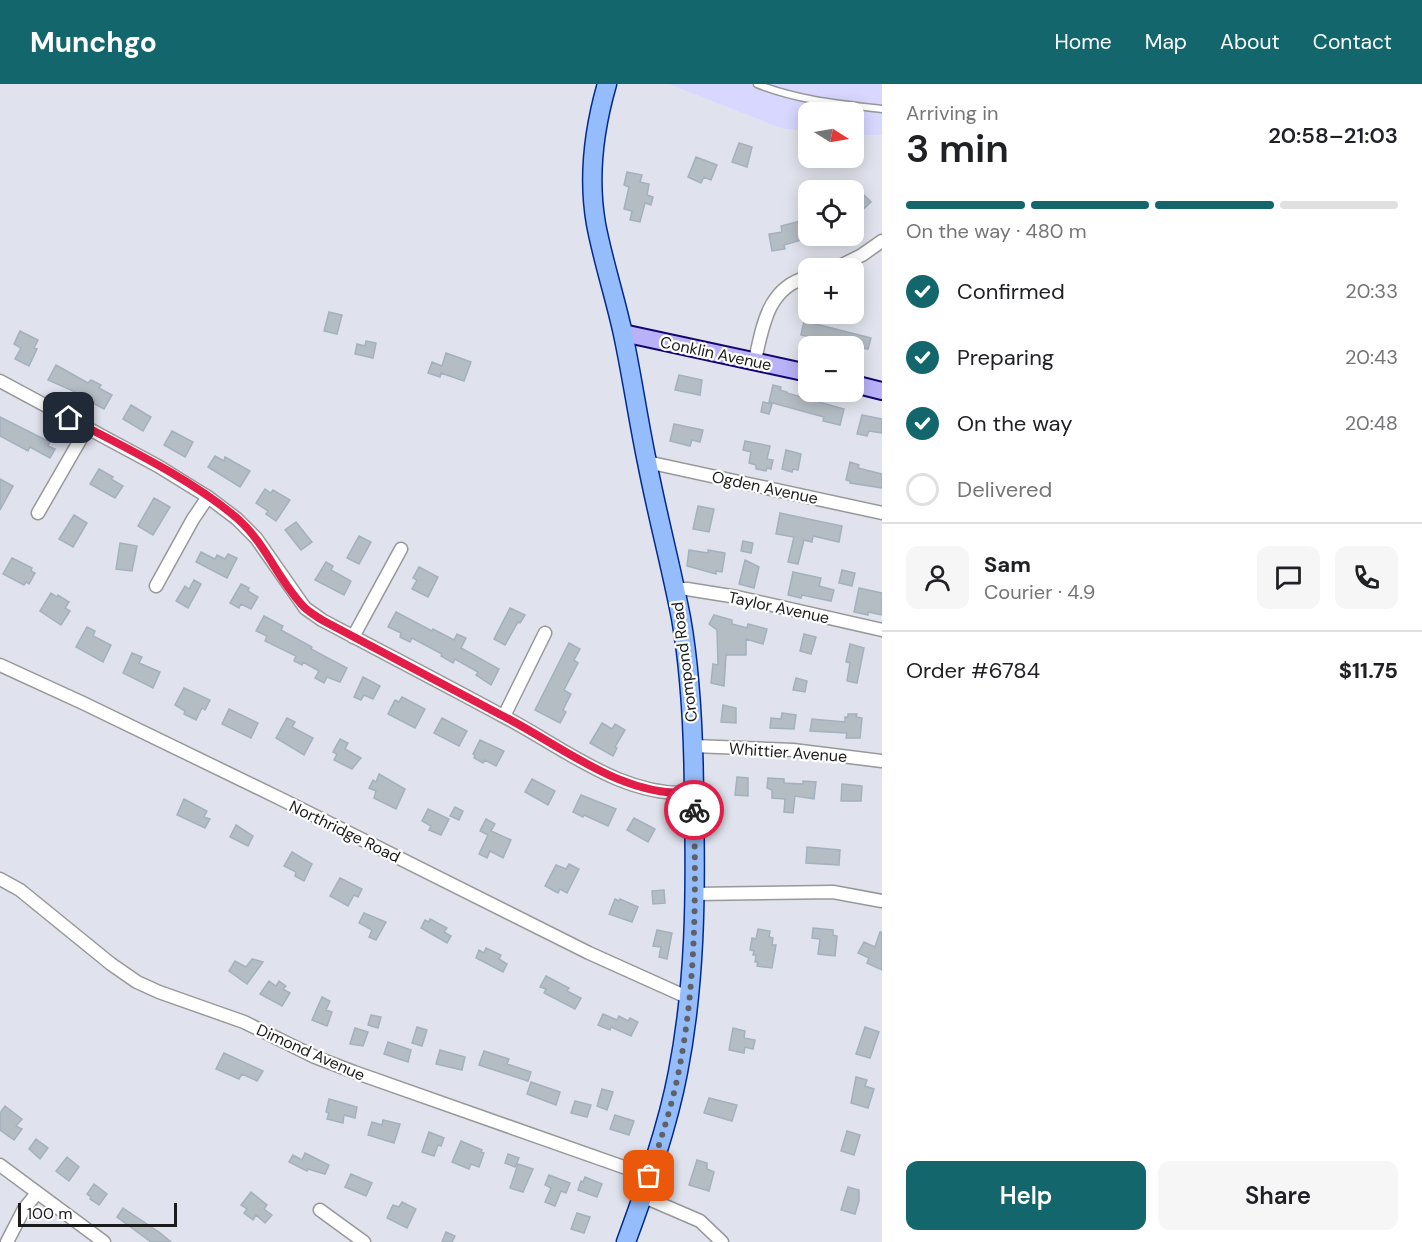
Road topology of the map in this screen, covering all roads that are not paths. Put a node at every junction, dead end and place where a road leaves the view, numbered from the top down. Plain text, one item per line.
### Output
1 (608, 84) edge
2 (756, 84) edge
3 (882, 109) edge
4 (882, 241) edge
5 (856, 258) edge
6 (798, 281) edge
7 (623, 333) junction
8 (755, 360) junction
9 (798, 371) edge
10 (0, 381) edge
11 (864, 386) edge
12 (882, 391) edge
13 (87, 428) junction
14 (647, 462) junction
15 (208, 497) junction
16 (38, 513) dead end
17 (882, 513) edge
18 (401, 549) dead end
19 (156, 586) dead end
20 (675, 589) junction
21 (882, 630) edge
22 (545, 633) dead end
23 (353, 637) junction
24 (0, 665) edge
25 (504, 716) junction
26 (693, 746) junction
27 (882, 761) edge
28 (694, 793) junction
29 (0, 879) edge
30 (695, 894) junction
31 (882, 901) edge
32 (689, 998) junction
33 (0, 1165) edge
34 (649, 1176) junction
35 (37, 1193) junction
36 (642, 1196) junction
37 (320, 1210) dead end
38 (7, 1242) edge
39 (104, 1242) edge
40 (364, 1242) edge
41 (626, 1242) edge
42 (722, 1242) edge

1 - 7 main road, Crompond Road
2 - 3 lane
4 - 5 street
6 - 8 street
7 - 8 street, Conklin Avenue
7 - 14 main road, Crompond Road
8 - 9 street, Conklin Avenue
10 - 13 street
11 - 12 street
13 - 15 street
13 - 16 street
14 - 17 street, Ogden Avenue
14 - 20 main road, Crompond Road
15 - 19 street
15 - 23 street
18 - 23 street
20 - 21 street, Taylor Avenue
20 - 26 main road, Crompond Road
22 - 25 street
23 - 25 street
24 - 32 street, Northridge Road
25 - 28 street
26 - 27 street, Whittier Avenue
26 - 28 main road, Crompond Road
28 - 30 main road, Crompond Road
29 - 34 street, Dimond Avenue
30 - 31 street
30 - 32 main road, Crompond Road
32 - 34 main road, Crompond Road
33 - 35 street
34 - 36 main road, Crompond Road
35 - 38 street
35 - 39 street
36 - 41 main road, Crompond Road
36 - 42 street
37 - 40 street

